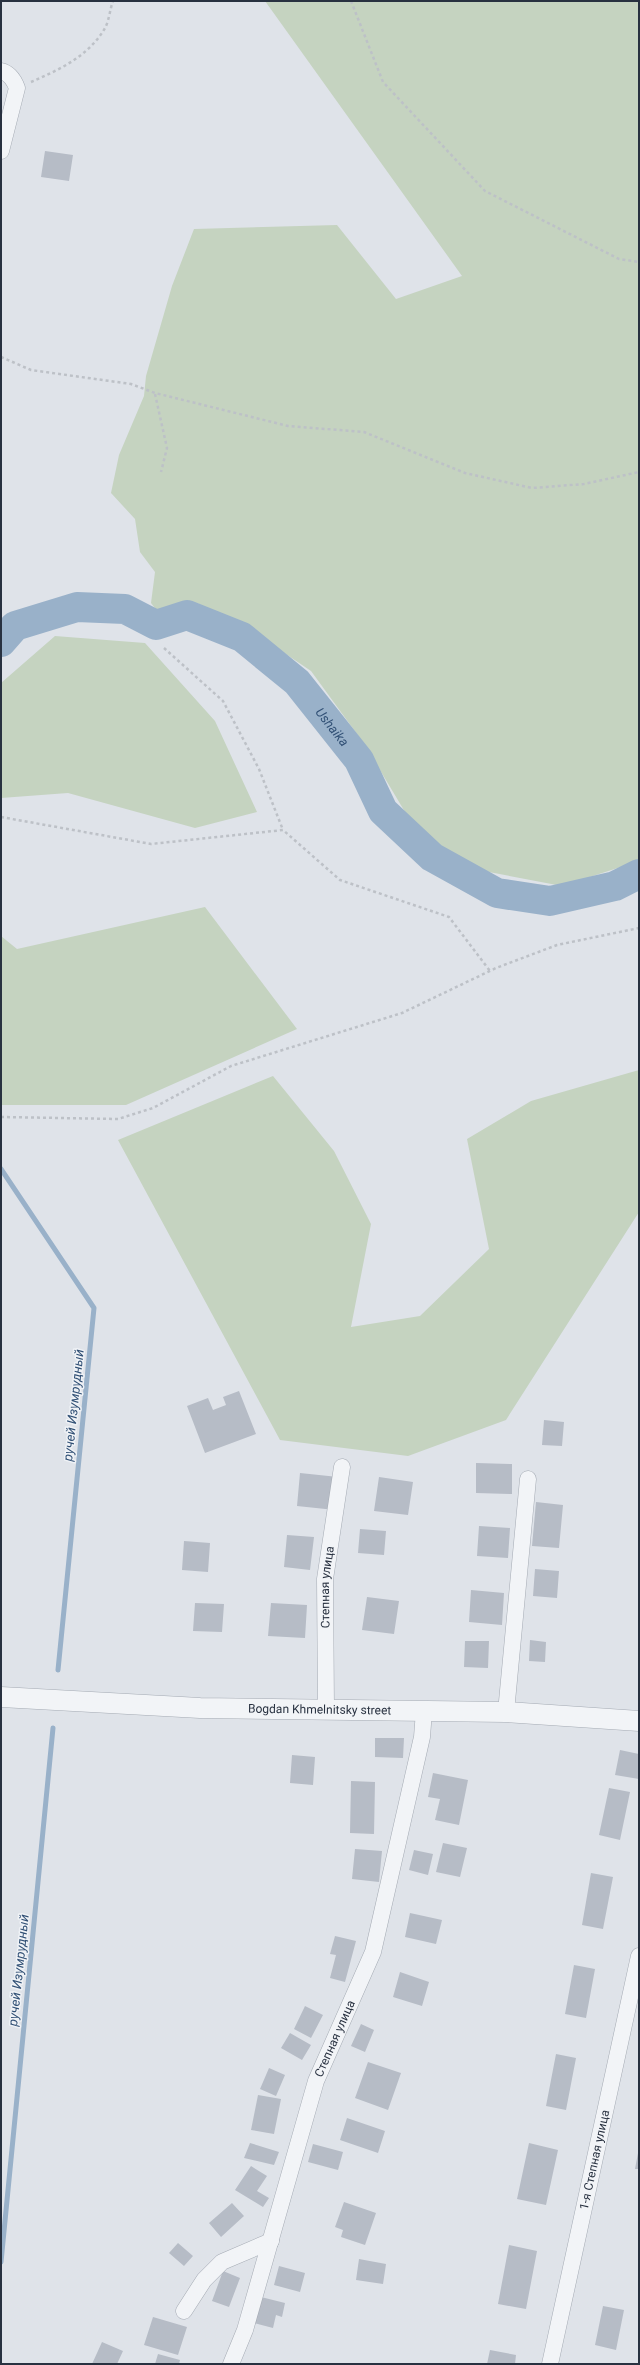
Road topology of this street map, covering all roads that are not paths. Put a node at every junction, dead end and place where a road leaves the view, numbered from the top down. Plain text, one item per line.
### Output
1 (1, 71) edge
2 (1, 151) edge
3 (342, 1467) dead end
4 (528, 1479) dead end
5 (1, 1697) edge
6 (326, 1709) junction
7 (424, 1711) junction
8 (506, 1712) junction
9 (639, 1721) edge
10 (639, 1956) edge
11 (271, 2241) junction
12 (184, 2311) dead end
13 (231, 2364) edge
14 (550, 2364) edge

1 - 2 street
3 - 6 street, Степная улица
4 - 8 street
5 - 6 street, Bogdan Khmelnitsky street
6 - 7 street, Bogdan Khmelnitsky street
7 - 8 street, Bogdan Khmelnitsky street
7 - 11 street, Степная улица
8 - 9 street, Bogdan Khmelnitsky street
10 - 14 street, 1-я Степная улица
11 - 12 street
11 - 13 street, Степная улица

